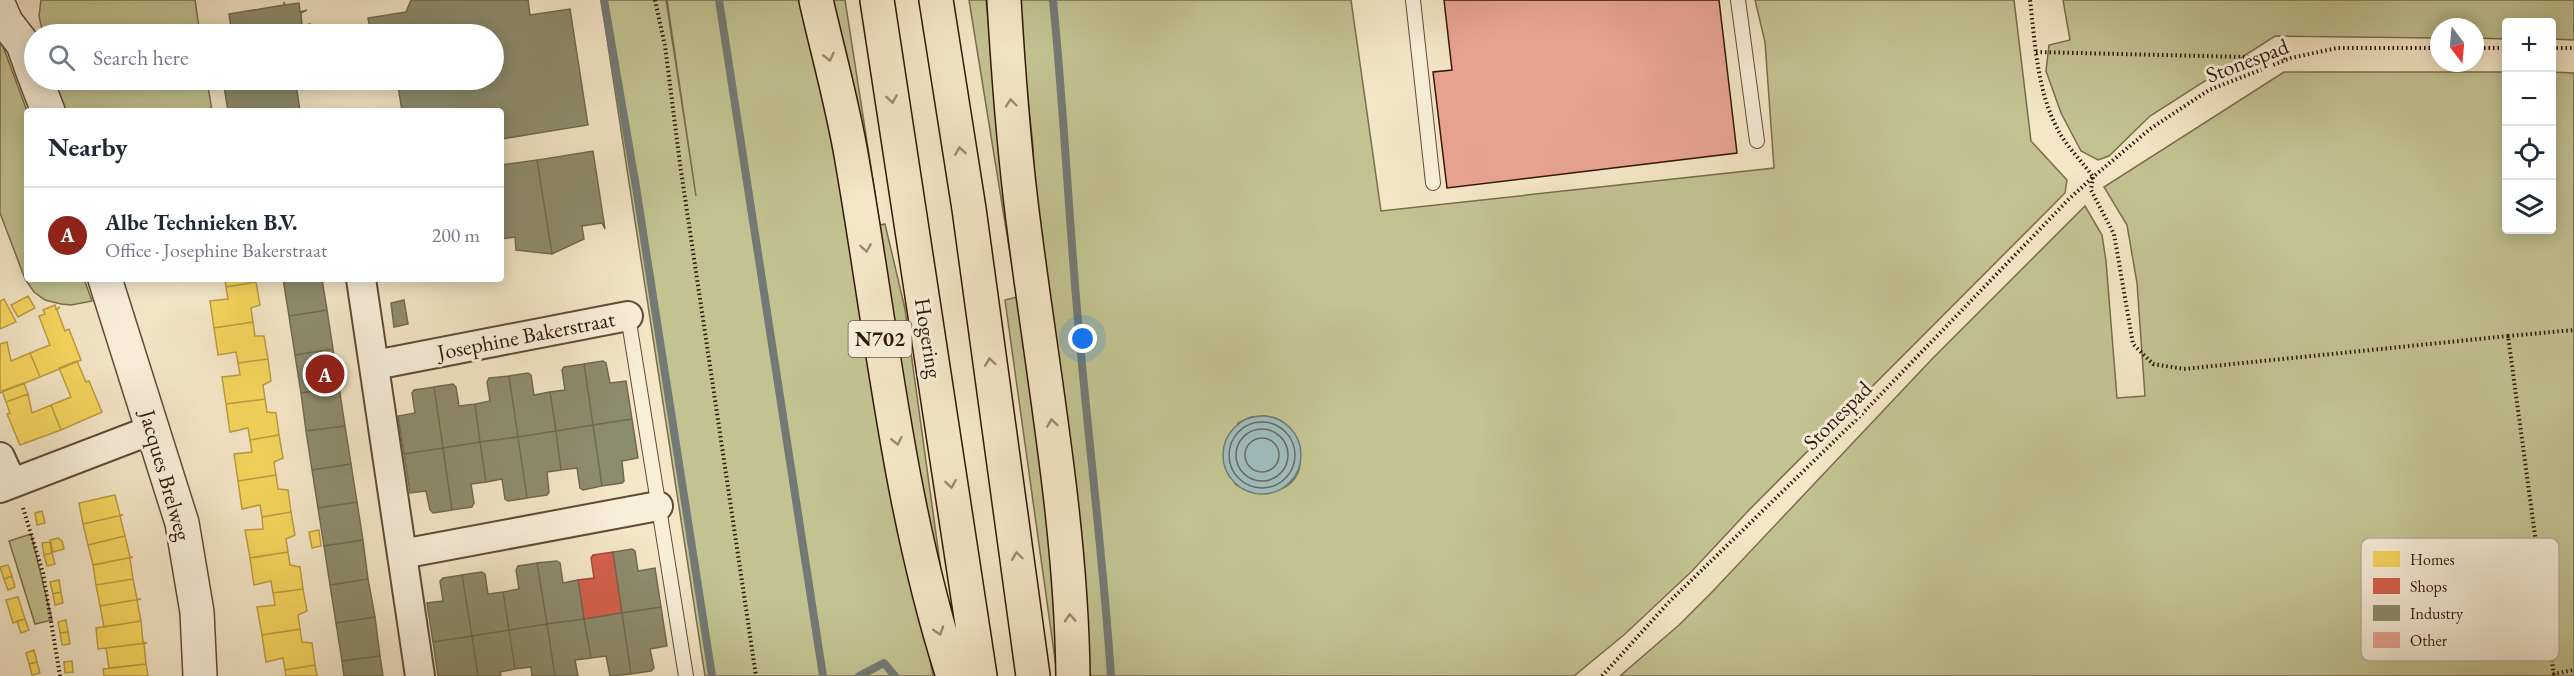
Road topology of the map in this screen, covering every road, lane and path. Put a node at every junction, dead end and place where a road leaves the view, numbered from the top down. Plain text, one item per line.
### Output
1 (22, 0) edge
2 (655, 0) edge
3 (816, 0) edge
4 (877, 0) edge
5 (936, 0) edge
6 (1004, 0) edge
7 (1413, 0) edge
8 (1738, 0) edge
9 (2030, 0) edge
10 (0, 8) edge
11 (26, 24) edge
12 (24, 37) edge
13 (23, 44) joint
14 (2430, 48) edge
15 (2484, 48) edge
16 (2502, 48) edge
17 (2556, 48) edge
18 (2574, 48) edge
19 (2036, 52) junction
20 (2291, 58) junction
21 (40, 90) edge
22 (47, 108) edge
23 (1757, 141) dead end
24 (2093, 177) junction
25 (1433, 183) dead end
26 (106, 282) edge
27 (361, 282) edge
28 (628, 316) joint
29 (2574, 330) edge
30 (2508, 336) junction
31 (375, 365) junction
32 (154, 429) junction
33 (0, 457) edge
34 (6, 485) edge
35 (658, 506) junction
36 (2535, 538) edge
37 (402, 554) junction
38 (2574, 670) edge
39 (2553, 675) edge
40 (60, 676) edge
41 (200, 676) edge
42 (420, 676) edge
43 (686, 676) edge
44 (756, 676) edge
45 (953, 676) edge
46 (980, 676) edge
47 (1033, 676) edge
48 (1073, 676) edge
49 (1602, 676) edge

1 - 11 street
2 - 44 path
3 -> 45 highway, N702
4 -> 46 highway, Hogering / N702
47 -> 5 highway
48 -> 6 highway
7 - 25 lane
8 - 23 lane
9 - 19 path
10 - 13 street
12 - 13 street
14 - 20 path, Stonespad
15 - 16 path
17 - 18 path
19 - 20 path
19 - 24 path
20 - 24 path, Stonespad
21 - 22 street
24 - 30 path
24 - 49 path, Stonespad
26 - 32 street, Jacques Brelweg
27 - 31 street
28 - 31 street, Josephine Bakerstraat
28 - 35 lane, Josephine Bakerstraat
29 - 30 path
30 - 36 path
31 - 37 street
32 - 34 street
32 - 41 street, Jacques Brelweg
33 - 34 street
34 - 40 path
35 - 37 street
35 - 43 lane, Josephine Bakerstraat
37 - 42 street
38 - 39 path

